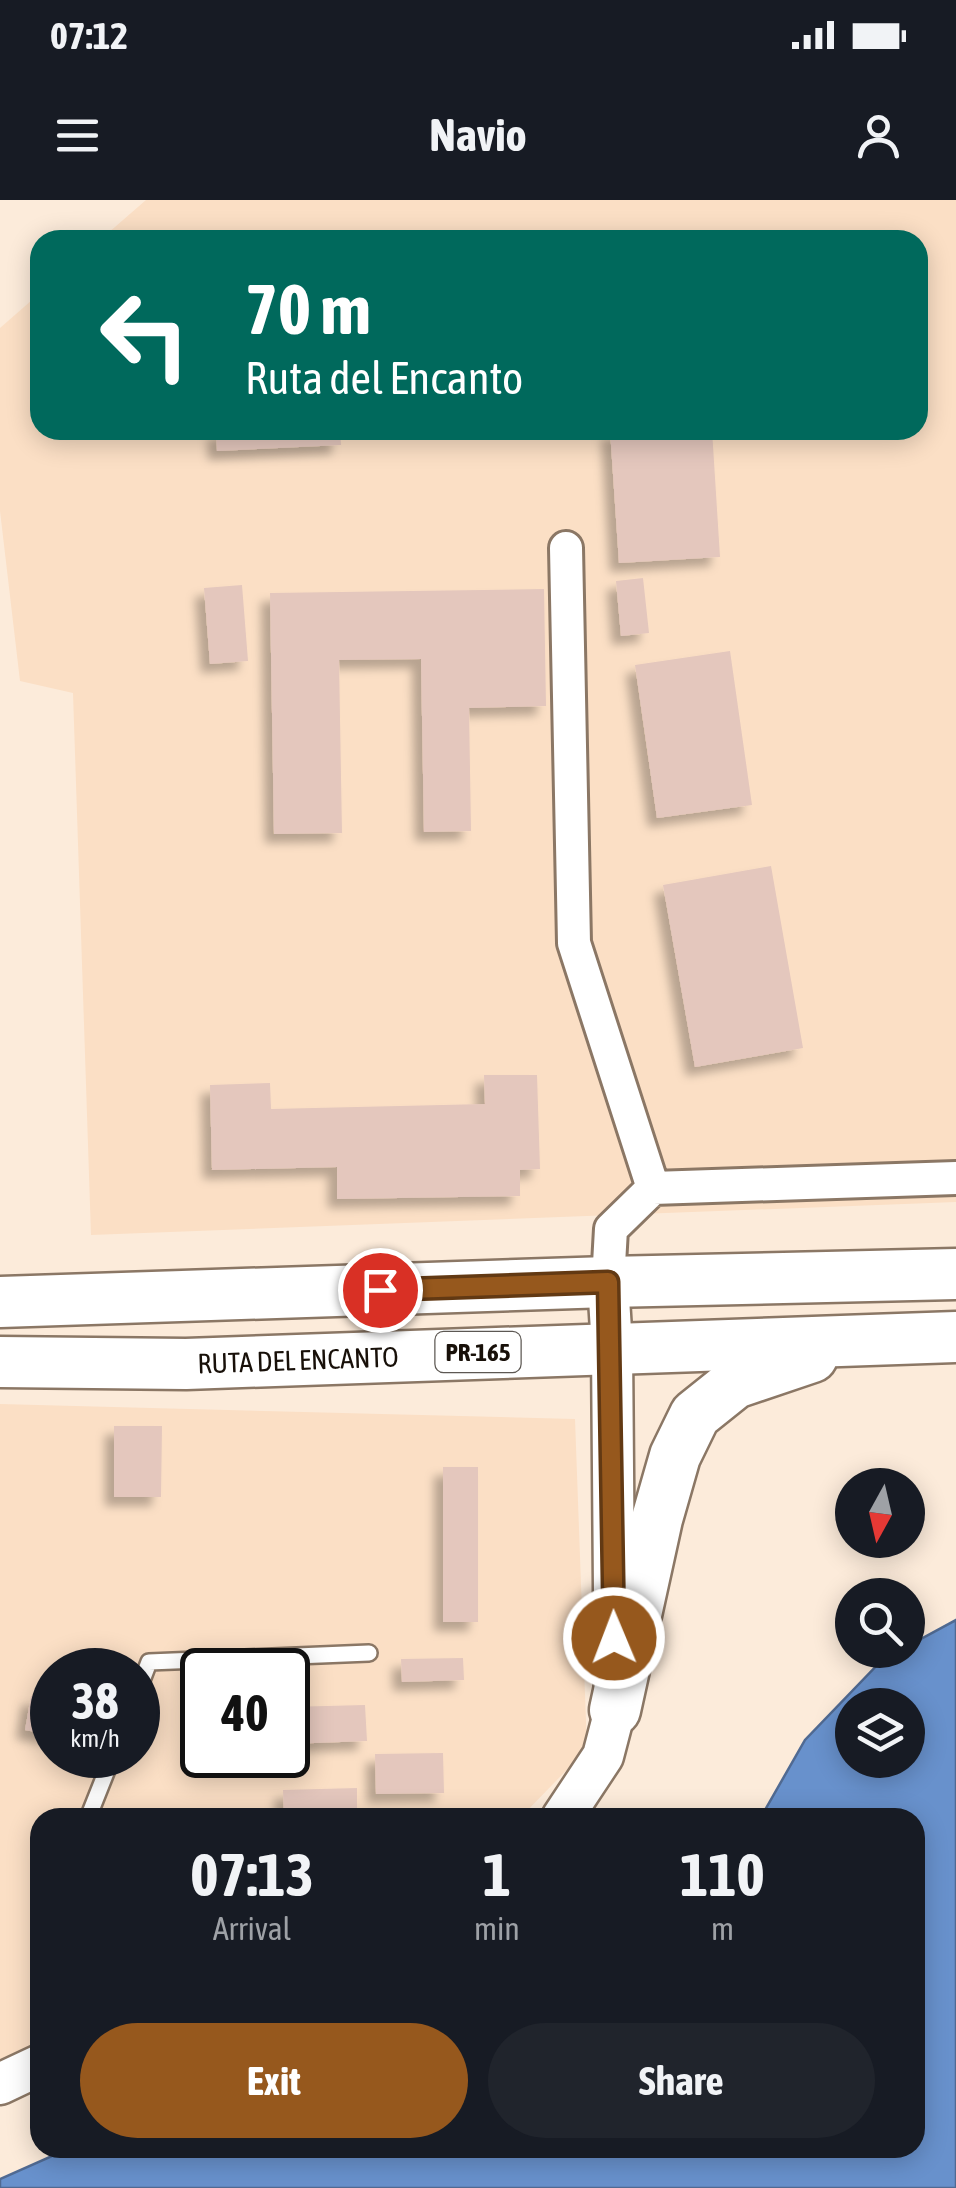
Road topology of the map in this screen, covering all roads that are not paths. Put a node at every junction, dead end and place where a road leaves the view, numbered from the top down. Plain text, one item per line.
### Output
1 (566, 548) dead end
2 (956, 1178) edge
3 (653, 1188) junction
4 (956, 1274) edge
5 (608, 1282) junction
6 (0, 1302) edge
7 (956, 1337) edge
8 (870, 1340) junction
9 (612, 1347) junction
10 (0, 1362) edge
11 (369, 1652) dead end
12 (160, 1661) edge
13 (615, 1710) junction
14 (103, 1778) edge
15 (92, 1808) edge
16 (569, 1808) edge
17 (30, 2070) edge
18 (0, 2084) edge

1 - 3 street
2 - 3 street
3 - 5 street
4 - 5 main road
5 - 6 main road
5 - 9 street
7 - 8 main road, RUTA DEL ENCANTO / PR-165
8 - 9 main road, RUTA DEL ENCANTO / PR-165
8 - 13 main road
9 - 10 main road, RUTA DEL ENCANTO / PR-165
9 - 13 street
11 - 12 lane
13 - 16 street
14 - 15 lane
17 - 18 street

